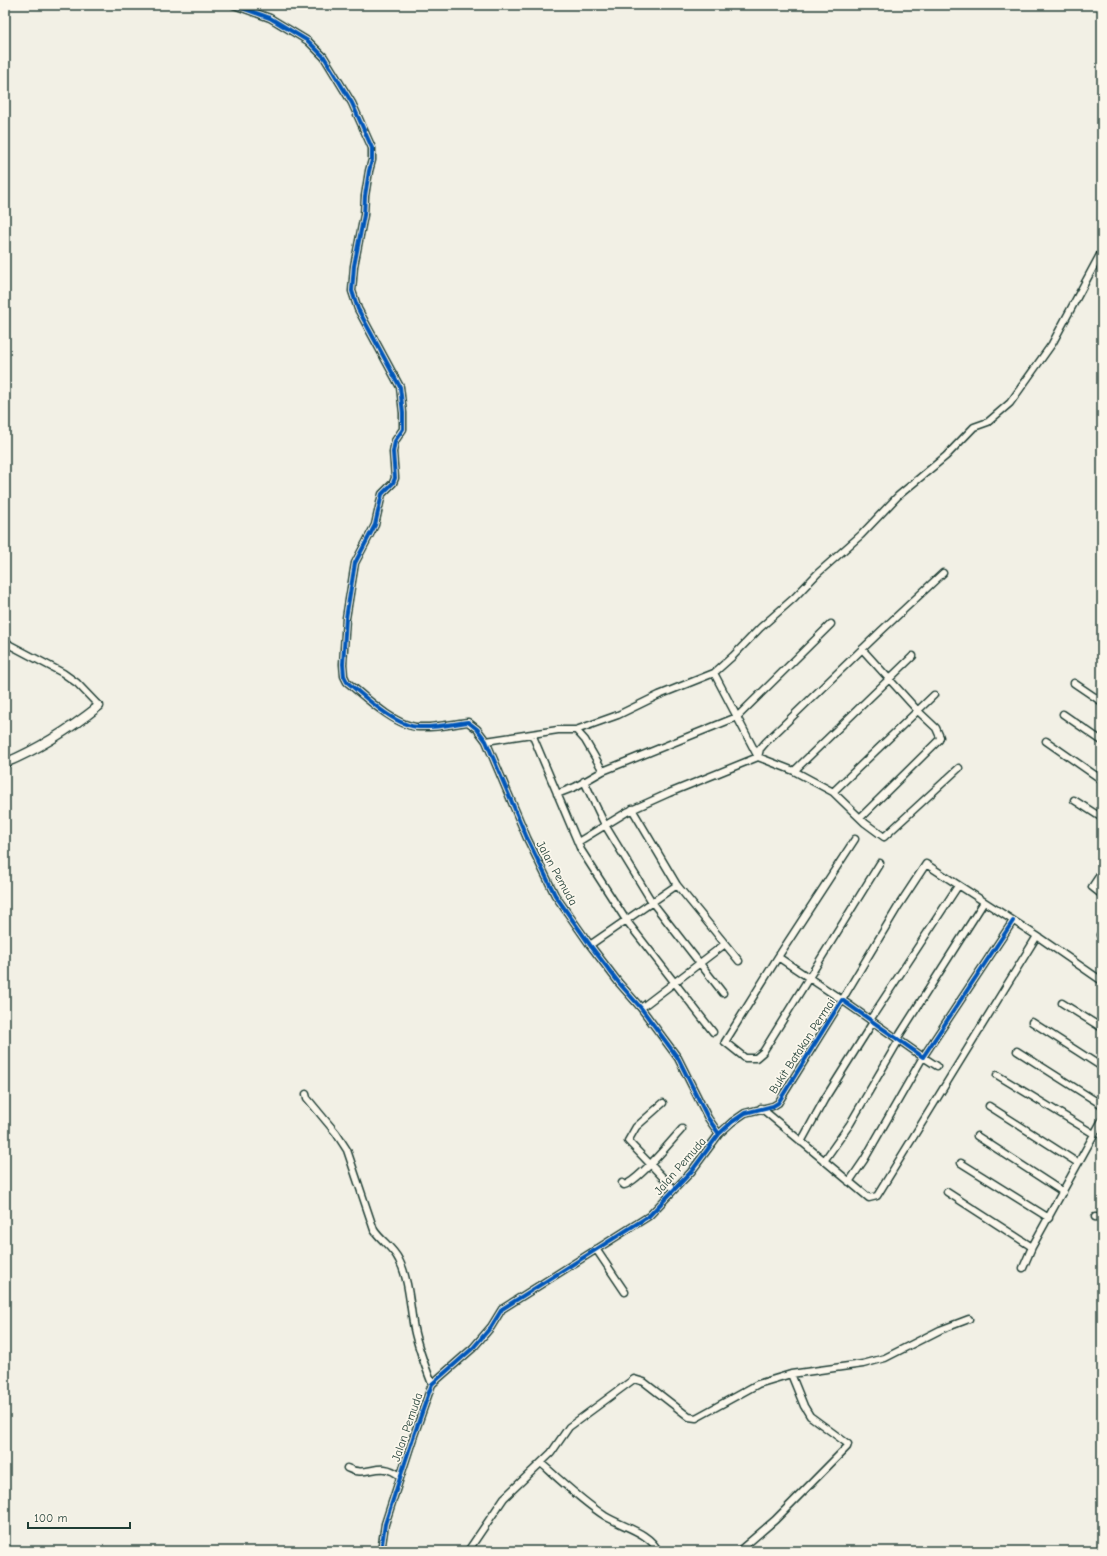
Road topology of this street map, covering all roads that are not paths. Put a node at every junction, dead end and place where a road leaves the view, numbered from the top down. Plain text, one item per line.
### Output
1 (234, 5) edge
2 (1102, 251) edge
3 (943, 573) dead end
4 (832, 624) dead end
5 (5, 640) edge
6 (862, 649) junction
7 (913, 656) dead end
8 (714, 673) junction
9 (888, 679) junction
10 (1074, 683) dead end
11 (934, 695) dead end
12 (1102, 702) edge
13 (100, 706) joint
14 (918, 711) junction
15 (1064, 714) dead end
16 (737, 717) junction
17 (576, 730) junction
18 (532, 734) junction
19 (486, 741) junction
20 (1046, 741) dead end
21 (1102, 741) edge
22 (758, 756) junction
23 (5, 763) edge
24 (959, 768) dead end
25 (603, 771) junction
26 (794, 771) junction
27 (1102, 780) edge
28 (584, 781) junction
29 (833, 792) junction
30 (557, 794) junction
31 (1074, 800) dead end
32 (632, 809) junction
33 (860, 818) junction
34 (1102, 818) edge
35 (605, 825) junction
36 (855, 839) dead end
37 (578, 842) junction
38 (880, 863) dead end
39 (1102, 872) edge
40 (677, 885) junction
41 (958, 886) junction
42 (1102, 895) edge
43 (652, 902) junction
44 (984, 902) junction
45 (626, 920) junction
46 (1013, 921) junction
47 (1037, 936) junction
48 (725, 944) junction
49 (590, 945) junction
50 (778, 957) junction
51 (739, 961) dead end
52 (699, 964) junction
53 (809, 978) junction
54 (1102, 981) edge
55 (674, 982) junction
56 (723, 993) dead end
57 (842, 1000) junction
58 (1062, 1003) dead end
59 (641, 1008) junction
60 (871, 1021) junction
61 (1032, 1022) dead end
62 (1102, 1028) edge
63 (713, 1032) dead end
64 (898, 1040) junction
65 (1017, 1051) dead end
66 (923, 1057) junction
67 (937, 1066) dead end
68 (1102, 1067) edge
69 (996, 1074) dead end
70 (306, 1094) dead end
71 (663, 1103) dead end
72 (1102, 1104) edge
73 (989, 1106) dead end
74 (761, 1108) junction
75 (1102, 1120) edge
76 (682, 1129) dead end
77 (720, 1134) junction
78 (1094, 1134) junction
79 (977, 1136) dead end
80 (801, 1142) junction
81 (824, 1161) junction
82 (961, 1163) dead end
83 (1078, 1163) junction
84 (650, 1164) junction
85 (849, 1182) junction
86 (622, 1183) dead end
87 (674, 1189) junction
88 (947, 1192) dead end
89 (1063, 1192) junction
90 (1049, 1218) junction
91 (1032, 1247) junction
92 (596, 1249) junction
93 (1023, 1268) dead end
94 (625, 1292) dead end
95 (969, 1319) dead end
96 (791, 1374) junction
97 (432, 1384) junction
98 (541, 1463) junction
99 (347, 1468) dead end
100 (400, 1476) junction
101 (381, 1551) edge
102 (468, 1551) edge
103 (658, 1551) edge
104 (739, 1551) edge

1 - 19 street, Jalan Pemuda
2 - 8 street
3 - 6 street
4 - 16 street
5 - 13 street
6 - 9 street
6 - 22 street
7 - 9 street
8 - 16 street
8 - 17 street
9 - 14 street
9 - 26 street
10 - 12 street
11 - 14 street
13 - 23 street
14 - 29 street
14 - 33 street
15 - 21 street
16 - 22 street
16 - 25 street
17 - 18 street
17 - 25 street
18 - 19 street
18 - 30 street
19 - 49 street, Jalan Pemuda
20 - 27 street
22 - 26 street
22 - 32 street
24 - 33 street
25 - 28 street
26 - 29 street
28 - 30 street
28 - 35 street
29 - 33 street
30 - 37 street
31 - 34 street
32 - 35 street
32 - 40 street
35 - 37 street
35 - 43 street
36 - 50 street
37 - 45 street
38 - 53 street
39 - 42 street
40 - 43 street
40 - 48 street
41 - 44 street, Bukit Batakan Permai
41 - 57 street, Bukit Batakan Permai
41 - 60 street
43 - 45 street
43 - 52 street
44 - 46 street, Bukit Batakan Permai
44 - 64 street
45 - 49 street
45 - 55 street
46 - 47 street, Bukit Batakan Permai
46 - 66 street
47 - 54 street, Bukit Batakan Permai
47 - 85 street
48 - 51 street
48 - 52 street
49 - 59 street, Jalan Pemuda
50 - 53 street, Bukit Batakan Permai
50 - 53 street
52 - 55 street
52 - 56 street
53 - 57 street, Bukit Batakan Permai
55 - 59 street
55 - 63 street
57 - 60 street, Bukit Batakan Permai
57 - 74 street, Bukit Batakan Permai
58 - 62 street
59 - 77 street, Jalan Pemuda
60 - 64 street, Bukit Batakan Permai
60 - 80 street
61 - 68 street
64 - 66 street, Bukit Batakan Permai
64 - 81 street
65 - 72 street
66 - 67 street, Bukit Batakan Permai
66 - 85 street
69 - 78 street
70 - 97 street
71 - 84 street
73 - 83 street
74 - 77 street, Bukit Batakan Permai
74 - 80 street
75 - 78 street
76 - 84 street
77 - 87 street, Jalan Pemuda
78 - 83 street
79 - 89 street
80 - 81 street
81 - 85 street
82 - 90 street
83 - 89 street
84 - 86 street
84 - 87 street
87 - 92 street, Jalan Pemuda
88 - 91 street
89 - 90 street
90 - 91 street
91 - 93 street
92 - 94 street
92 - 97 street, Jalan Pemuda
95 - 96 street
96 - 98 street
96 - 104 street
97 - 100 street, Jalan Pemuda
98 - 102 street
98 - 103 street
99 - 100 street
100 - 101 street, Jalan Pemuda

